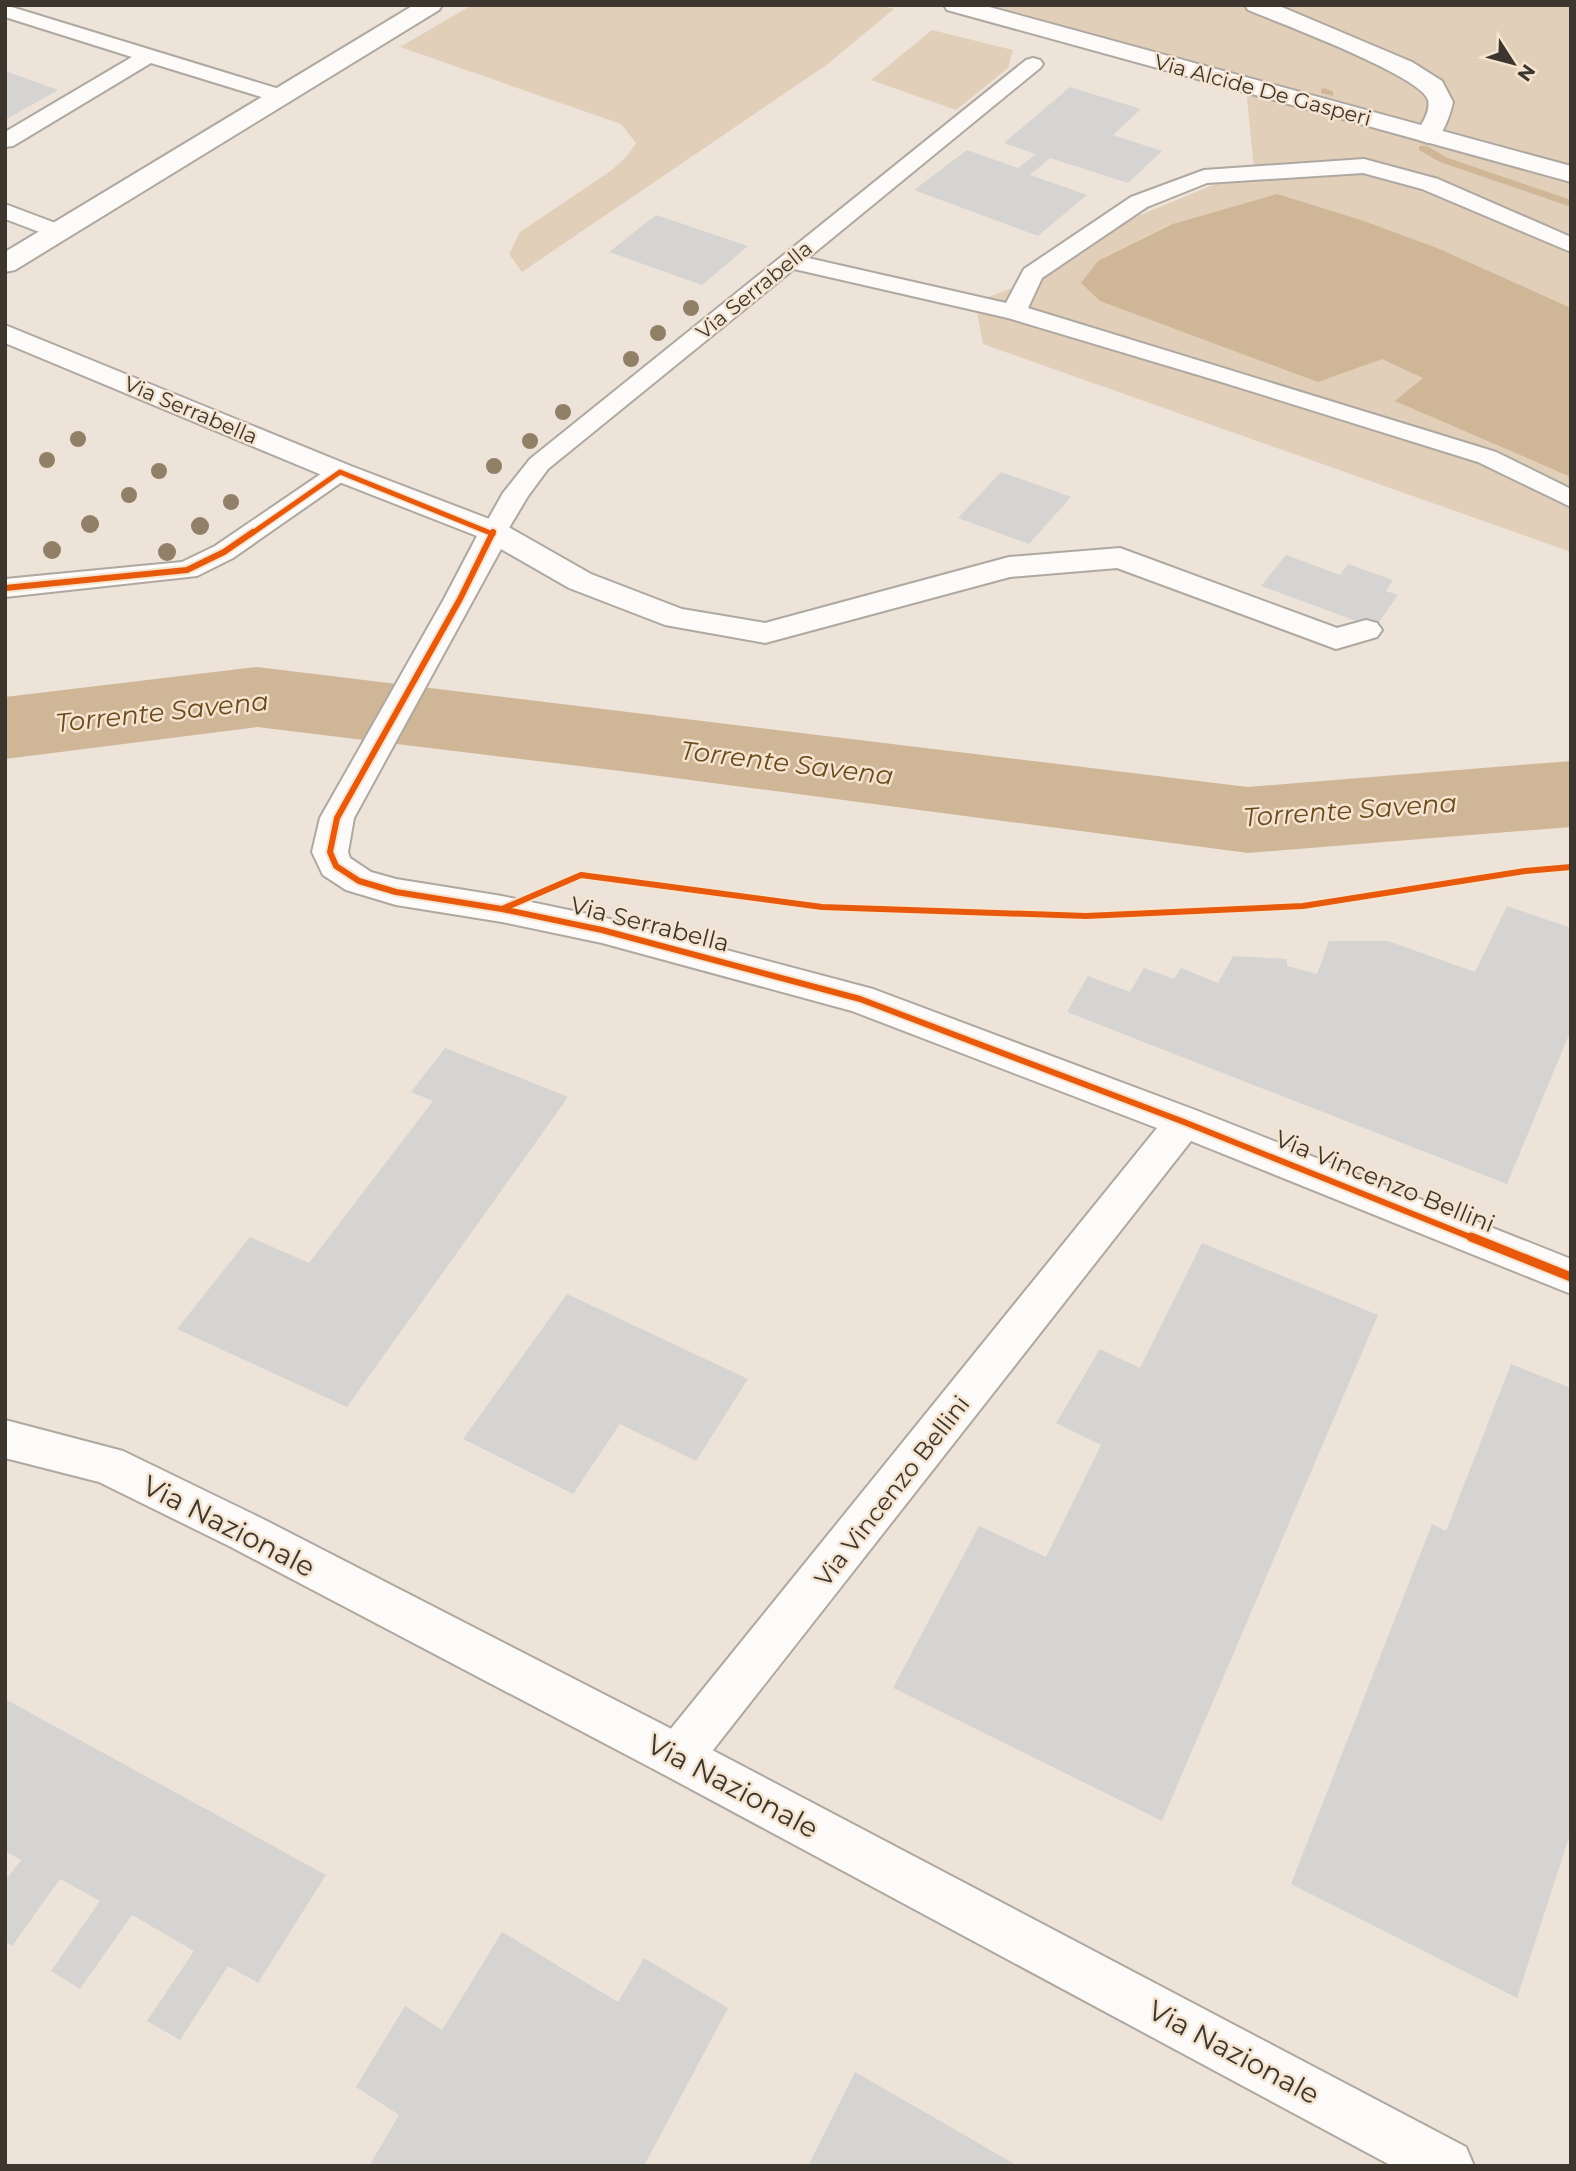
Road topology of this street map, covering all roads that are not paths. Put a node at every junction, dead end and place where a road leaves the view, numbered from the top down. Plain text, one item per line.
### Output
1 (431, 5) edge
2 (955, 5) edge
3 (1256, 5) edge
4 (5, 10) edge
5 (148, 56) junction
6 (1033, 64) dead end
7 (281, 97) junction
8 (1428, 135) junction
9 (5, 141) edge
10 (1571, 174) edge
11 (5, 211) edge
12 (58, 232) junction
13 (1571, 245) edge
14 (790, 261) junction
15 (5, 264) edge
16 (1014, 312) junction
17 (5, 333) edge
18 (340, 472) junction
19 (1571, 499) edge
20 (494, 532) junction
21 (5, 588) edge
22 (1366, 631) dead end
23 (1184, 1122) junction
24 (1571, 1277) edge
25 (5, 1439) edge
26 (678, 1757) junction
27 (1447, 2166) edge

1 - 7 street
2 - 8 street, Via Alcide De Gasperi
3 - 8 street
4 - 5 lane
5 - 7 lane
5 - 9 lane
6 - 14 lane, Via Serrabella
7 - 12 street
8 - 10 street, Via Alcide De Gasperi
11 - 12 lane
12 - 15 street
13 - 16 lane
14 - 16 lane
14 - 20 lane, Via Serrabella
16 - 19 lane
17 - 18 street, Via Serrabella
18 - 20 street, Via Serrabella
18 - 21 lane
20 - 22 street
20 - 23 street, Via Serrabella
23 - 24 street, Via Vincenzo Bellini
23 - 26 street, Via Vincenzo Bellini
25 - 26 street, Via Nazionale
26 - 27 street, Via Nazionale

